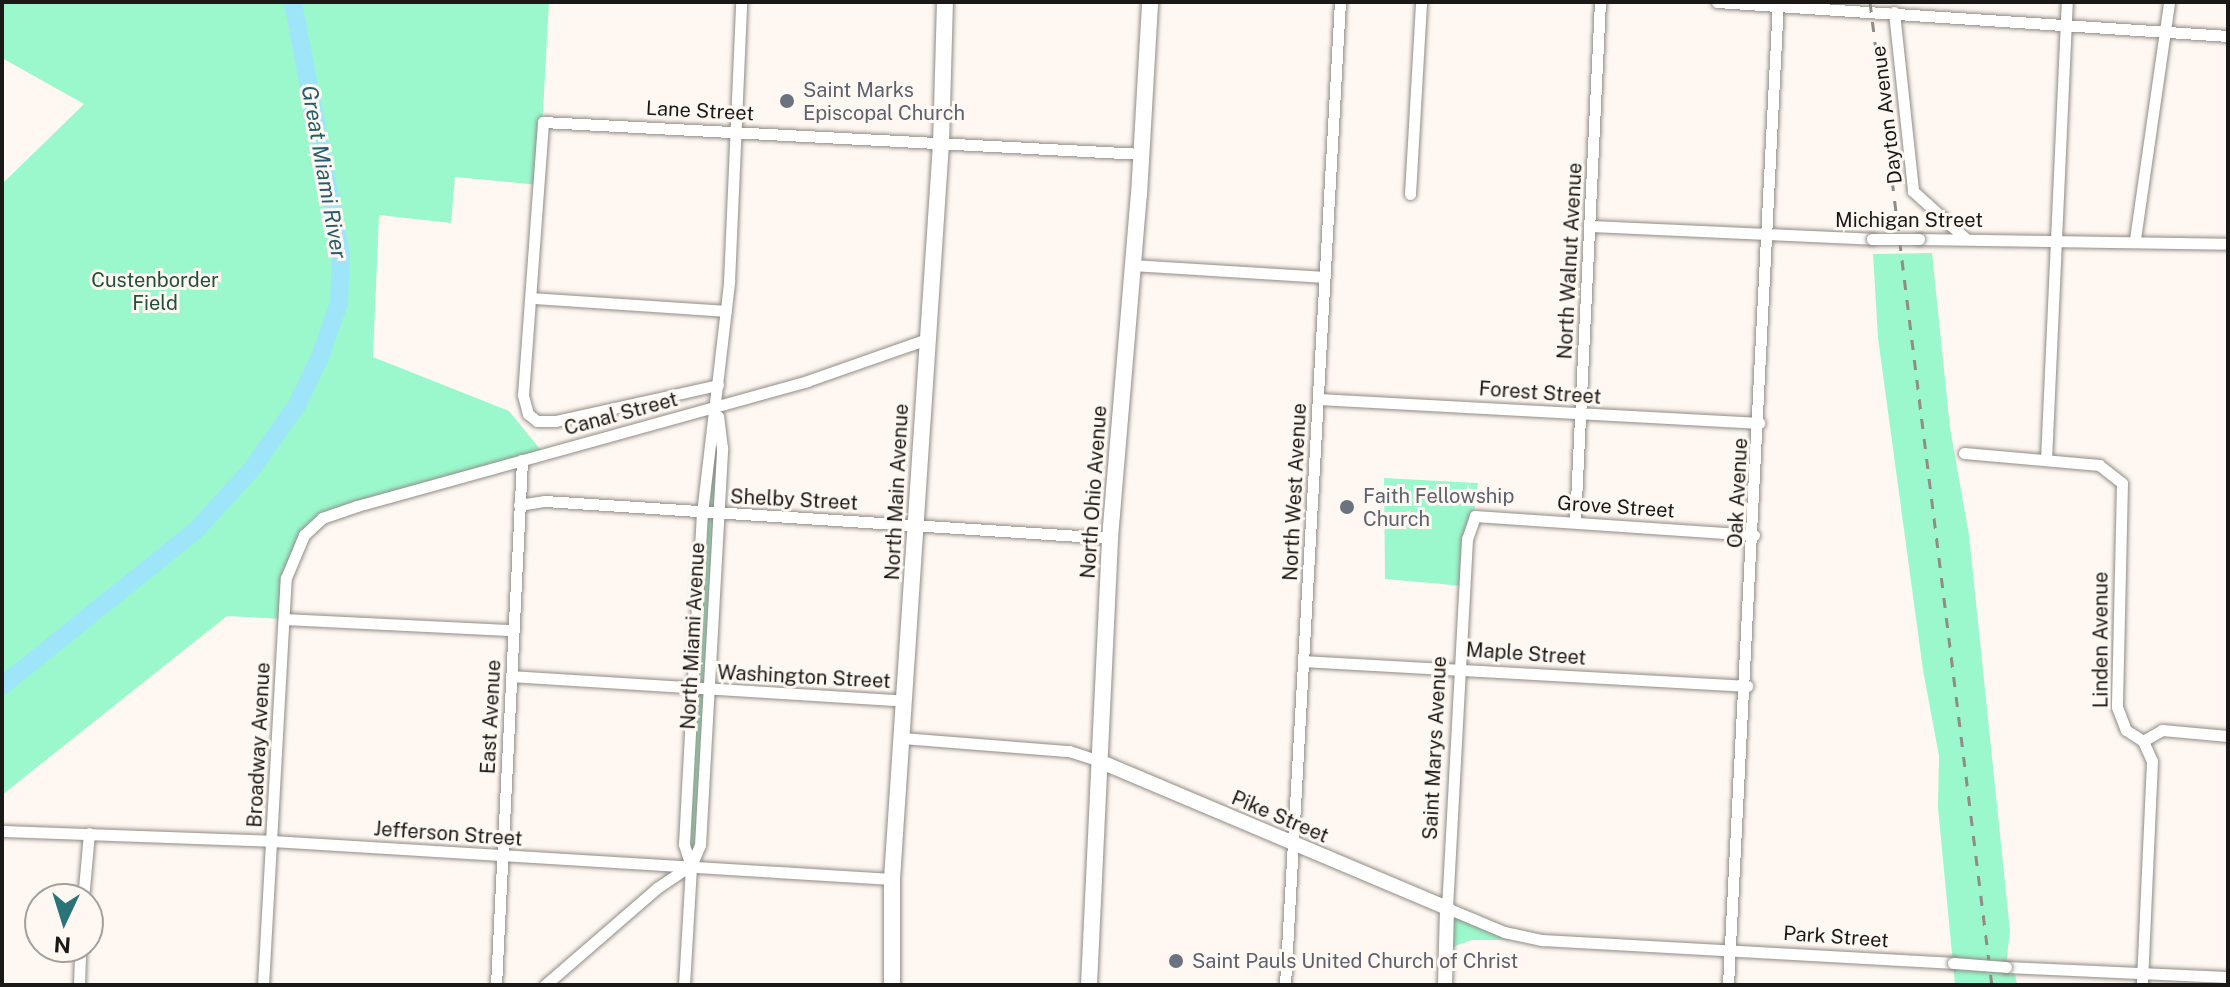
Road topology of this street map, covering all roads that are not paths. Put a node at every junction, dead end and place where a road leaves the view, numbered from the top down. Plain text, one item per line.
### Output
1 (741, 2) edge
2 (945, 2) edge
3 (1150, 2) edge
4 (1340, 2) edge
5 (1421, 2) edge
6 (1600, 2) edge
7 (1717, 2) edge
8 (2067, 2) edge
9 (2169, 2) edge
10 (1778, 4) edge
11 (1913, 8) edge
12 (1894, 12) junction
13 (2065, 25) junction
14 (2164, 32) junction
15 (2228, 36) edge
16 (735, 131) junction
17 (941, 144) junction
18 (1142, 154) junction
19 (1410, 194) dead end
20 (1591, 226) junction
21 (1767, 235) junction
22 (2059, 238) junction
23 (1966, 239) junction
24 (2135, 239) junction
25 (2228, 244) edge
26 (1133, 265) junction
27 (1324, 277) junction
28 (532, 298) junction
29 (726, 311) junction
30 (927, 339) junction
31 (718, 385) junction
32 (1319, 399) junction
33 (716, 407) junction
34 (1580, 414) junction
35 (1759, 423) junction
36 (1964, 453) dead end
37 (522, 460) junction
38 (2046, 460) junction
39 (519, 505) junction
40 (702, 513) junction
41 (717, 515) junction
42 (1475, 516) joint
43 (322, 518) joint
44 (1575, 522) junction
45 (916, 524) junction
46 (1754, 535) junction
47 (1110, 538) junction
48 (284, 619) junction
49 (513, 630) junction
50 (1303, 661) junction
51 (1460, 668) junction
52 (511, 676) junction
53 (1747, 686) junction
54 (693, 689) junction
55 (709, 690) junction
56 (904, 701) junction
57 (2228, 736) edge
58 (902, 738) junction
59 (2143, 741) junction
60 (1099, 761) junction
61 (2, 831) edge
62 (89, 833) junction
63 (272, 841) junction
64 (1292, 844) junction
65 (502, 856) junction
66 (691, 866) junction
67 (892, 879) junction
68 (84, 883) edge
69 (1447, 908) junction
70 (1730, 948) junction
71 (80, 963) edge
72 (2228, 977) edge
73 (2142, 979) edge
74 (890, 983) edge
75 (79, 985) edge
76 (263, 985) edge
77 (496, 985) edge
78 (545, 985) edge
79 (684, 985) edge
80 (1089, 985) edge
81 (1285, 985) edge
82 (1445, 985) edge
83 (1728, 985) edge

1 - 16 street, North Miami Avenue
2 - 17 main road, North Main Avenue
3 - 18 main road, North Ohio Avenue
4 - 27 street, North West Avenue
5 - 19 street
6 - 20 street, North Walnut Avenue
7 - 10 street
8 - 13 street
9 - 14 street
10 - 12 street
10 - 21 street, Oak Avenue
11 - 12 street
11 - 13 street
12 - 23 street, Dayton Avenue
13 - 14 street
13 - 22 street
14 - 15 street
14 - 24 street
16 - 17 street, Lane Street
16 - 28 street, Lane Street
16 - 29 street, North Miami Avenue
17 - 18 street, Lane Street
17 - 30 main road, North Main Avenue
18 - 26 main road, North Ohio Avenue
20 - 21 street, Michigan Street
20 - 34 street, North Walnut Avenue
21 - 23 street, Michigan Street, bridge
21 - 35 street, Oak Avenue
22 - 23 street, Michigan Street
22 - 24 street, Michigan Street
22 - 38 street
24 - 25 street, Michigan Street
26 - 27 street
26 - 47 main road, North Ohio Avenue
27 - 32 street, North West Avenue
28 - 29 street
28 - 31 street
29 - 31 street, North Miami Avenue
30 - 33 street, Canal Street
30 - 45 main road, North Main Avenue
31 - 33 street, North Miami Avenue
32 - 34 street, Forest Street
32 - 50 street, North West Avenue
33 - 37 street, Canal Street
33 - 40 street, North Miami Avenue
33 - 41 street, North Miami Avenue
34 - 35 street, Forest Street
34 - 44 street, North Walnut Avenue
35 - 46 street, Oak Avenue
36 - 38 street
37 - 39 street, East Avenue
37 - 43 street, Canal Street
38 - 59 street, Linden Avenue
39 - 40 street, Shelby Street
39 - 49 street, East Avenue
40 - 41 street, Shelby Street
40 - 54 street, North Miami Avenue
41 - 45 street, Shelby Street
41 - 55 street, North Miami Avenue
42 - 44 street, Grove Street
42 - 51 street, Saint Marys Avenue
43 - 48 street, Broadway Avenue
44 - 46 street, Grove Street
45 - 47 street, Shelby Street
45 - 56 main road, North Main Avenue
46 - 53 street, Oak Avenue
47 - 60 main road, North Ohio Avenue
48 - 49 street
48 - 63 street, Broadway Avenue
49 - 52 street, East Avenue
50 - 51 street, Maple Street
50 - 64 street, North West Avenue
51 - 53 street, Maple Street
51 - 69 street, Saint Marys Avenue
52 - 54 street, Washington Street
52 - 65 street, East Avenue
53 - 70 street, Oak Avenue
54 - 55 street, Washington Street
54 - 66 street, North Miami Avenue
55 - 56 street, Washington Street
55 - 66 street, North Miami Avenue
56 - 58 main road, North Main Avenue
57 - 59 street
58 - 60 street
58 - 67 main road, North Main Avenue
59 - 73 street, Linden Avenue
60 - 64 main road, Pike Street
60 - 80 main road, North Ohio Avenue
61 - 62 street, Jefferson Street
62 - 63 street, Jefferson Street
62 - 68 street
63 - 65 street, Jefferson Street
63 - 76 street, Broadway Avenue
64 - 69 main road, Pike Street
64 - 81 street, North West Avenue
65 - 66 street, Jefferson Street
65 - 77 street, East Avenue
66 - 67 street, Jefferson Street
66 - 78 street
66 - 79 street, North Miami Avenue
67 - 74 main road, North Main Avenue
69 - 70 street, Park Street
69 - 82 main road, Saint Marys Avenue
70 - 73 street, Park Street, bridge
70 - 83 street, Oak Avenue
71 - 75 street
72 - 73 street, Park Street

